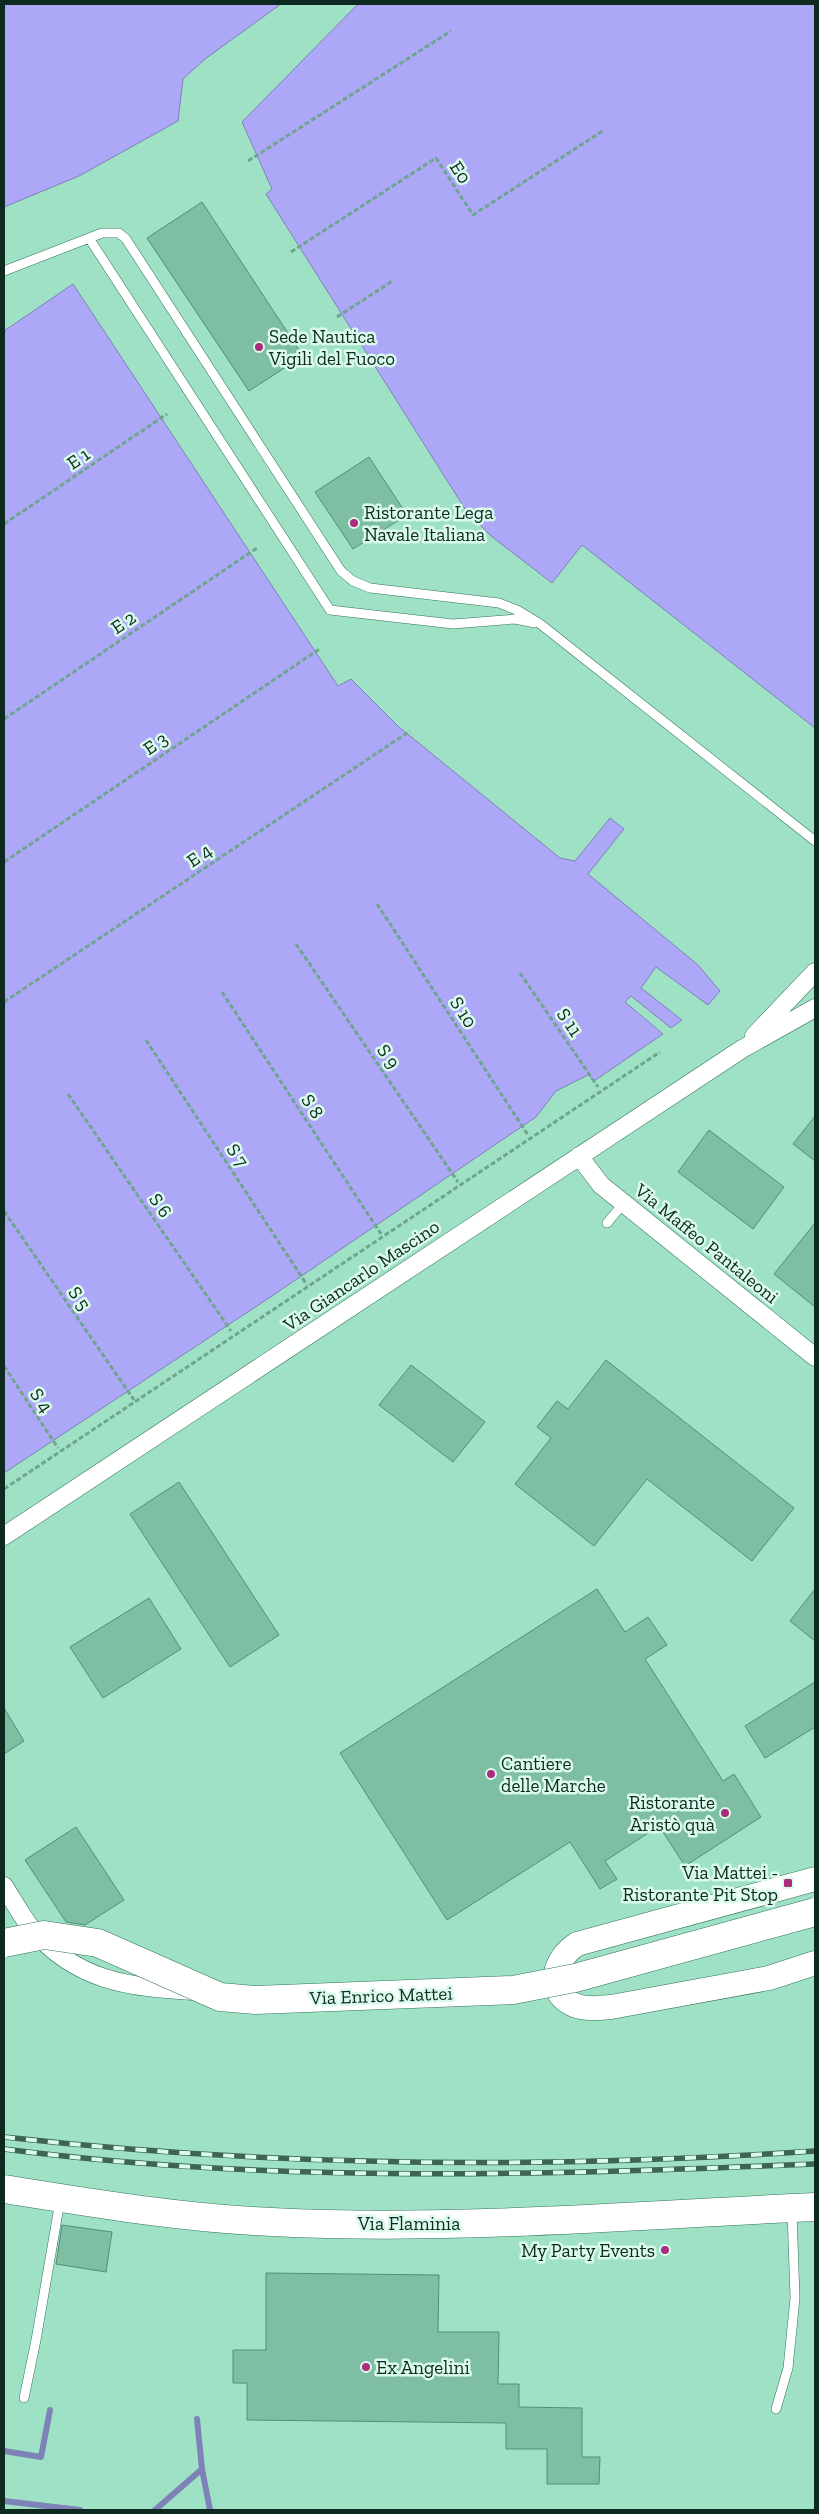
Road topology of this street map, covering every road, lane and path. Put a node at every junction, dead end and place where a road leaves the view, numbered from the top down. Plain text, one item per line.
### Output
1 (451, 31) dead end
2 (604, 130) dead end
3 (248, 162) dead end
4 (89, 238) junction
5 (290, 252) dead end
6 (4, 271) edge
7 (394, 280) dead end
8 (337, 318) dead end
9 (167, 414) dead end
10 (4, 524) edge
11 (257, 548) dead end
12 (539, 623) junction
13 (321, 648) dead end
14 (4, 719) edge
15 (410, 731) dead end
16 (815, 841) edge
17 (4, 862) edge
18 (377, 904) dead end
19 (296, 944) dead end
20 (815, 972) edge
21 (520, 973) dead end
22 (222, 992) dead end
23 (4, 1002) edge
24 (815, 1008) edge
25 (146, 1040) dead end
26 (742, 1048) junction
27 (660, 1052) dead end
28 (598, 1087) dead end
29 (68, 1094) dead end
30 (528, 1134) dead end
31 (579, 1156) junction
32 (458, 1182) dead end
33 (623, 1204) junction
34 (4, 1211) edge
35 (607, 1223) dead end
36 (381, 1234) dead end
37 (307, 1285) dead end
38 (231, 1331) dead end
39 (815, 1357) edge
40 (4, 1366) edge
41 (134, 1400) dead end
42 (58, 1448) dead end
43 (4, 1489) edge
44 (4, 1536) edge
45 (815, 1879) edge
46 (4, 1886) edge
47 (815, 1912) edge
48 (4, 1943) edge
49 (815, 1963) edge
50 (556, 1982) junction
51 (4, 2189) edge
52 (60, 2198) junction
53 (804, 2207) edge
54 (24, 2398) dead end
55 (776, 2409) dead end

1 - 3 path
2 - 5 path, E0
4 - 6 lane
4 - 12 lane
4 - 12 lane
7 - 8 path
9 - 10 path, E 1
11 - 14 path, E 2
12 - 16 lane
13 - 17 path, E 3
15 - 23 path, E 4
18 - 30 path, S 10
19 - 32 path, S 9
20 - 26 street, Via Giancarlo Mascino
21 - 28 path, S 11
22 - 36 path, S 8
24 - 26 street, Via Giancarlo Mascino
25 - 37 path, S 7
26 - 31 street, Via Giancarlo Mascino
27 - 43 path
29 - 38 path, S 6
31 - 33 street, Via Maffeo Pantaleoni
31 - 44 street, Via Giancarlo Mascino
33 - 35 lane
33 - 39 street, Via Maffeo Pantaleoni
34 - 41 path, S 5
40 - 42 path, S 4
45 - 50 street
46 - 50 street, Via Enrico Mattei
47 - 48 main road, Via Enrico Mattei, bridge
49 - 50 street
51 - 52 main road, Via Flaminia
52 - 53 main road, Via Flaminia
52 - 54 lane
53 - 55 lane

